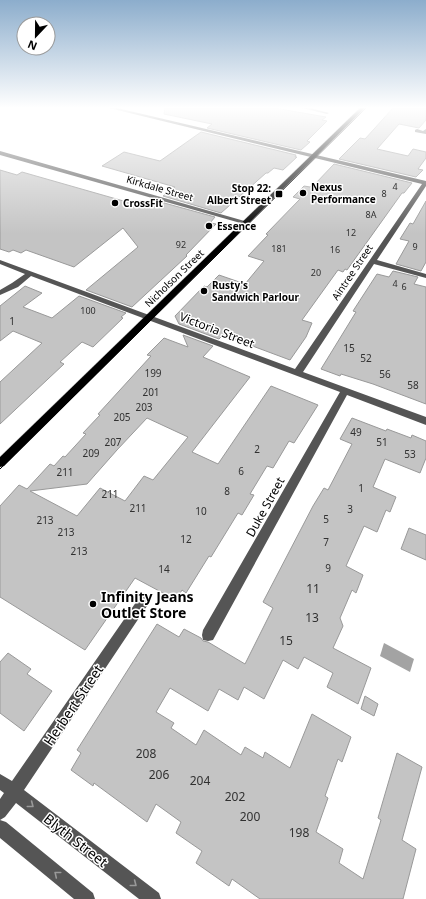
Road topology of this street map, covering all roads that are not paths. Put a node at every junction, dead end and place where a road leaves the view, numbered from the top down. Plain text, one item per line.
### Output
1 (289, 150) edge
2 (321, 150) edge
3 (0, 153) edge
4 (315, 156) junction
5 (426, 183) edge
6 (246, 223) junction
7 (372, 261) junction
8 (0, 262) edge
9 (29, 272) junction
10 (426, 276) edge
11 (0, 293) edge
12 (150, 318) junction
13 (298, 373) junction
14 (345, 391) junction
15 (426, 421) edge
16 (0, 463) edge
17 (145, 599) dead end
18 (208, 635) dead end
19 (0, 781) edge
20 (14, 791) junction
21 (0, 812) edge
22 (0, 828) edge
23 (87, 899) edge
24 (153, 899) edge

1 - 4 street
2 - 4 main road, Nicholson Street
3 - 6 street, Kirkdale Street
4 - 5 street
4 - 6 main road, Nicholson Street
5 - 7 street, Aintree Street
6 - 12 main road, Nicholson Street
7 - 10 street
7 - 13 street, Aintree Street
8 - 9 street, Victoria Street
9 - 11 street
9 - 12 street, Victoria Street
12 - 13 street, Victoria Street
12 - 16 main road, Nicholson Street
13 - 14 street, Victoria Street
14 - 15 street, Victoria Street
14 - 18 street, Duke Street
17 - 20 street, Herbert Street
19 - 20 street, Blyth Street
20 - 21 street, Herbert Street
20 -> 24 street, Blyth Street
23 -> 22 street

